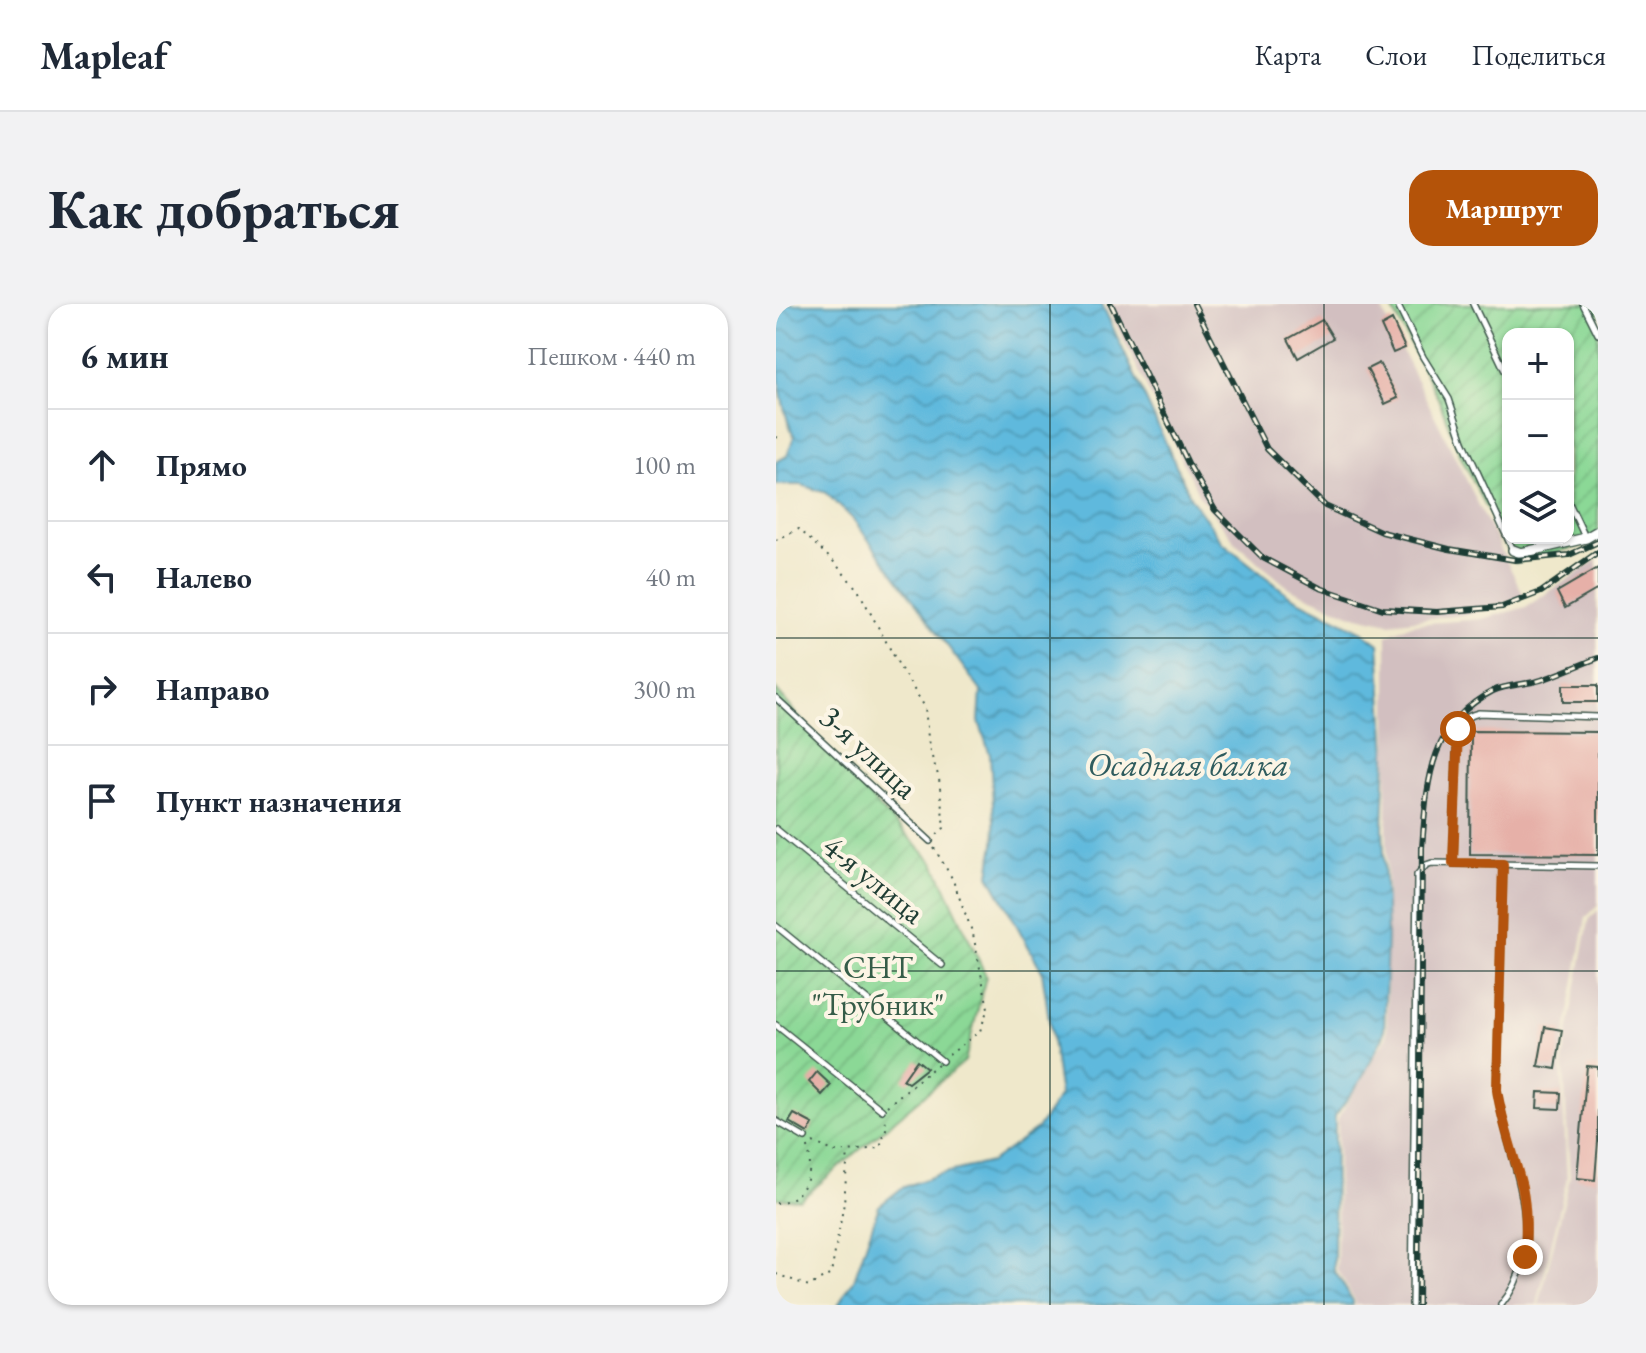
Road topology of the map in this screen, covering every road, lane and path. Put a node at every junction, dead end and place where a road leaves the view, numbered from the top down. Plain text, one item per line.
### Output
1 (1397, 304) edge
2 (1473, 304) edge
3 (1583, 304) edge
4 (1598, 334) edge
5 (1502, 364) edge
6 (1574, 513) edge
7 (1598, 531) edge
8 (1586, 538) junction
9 (776, 540) edge
10 (1513, 550) joint
11 (776, 698) edge
12 (1598, 717) edge
13 (776, 829) edge
14 (930, 841) junction
15 (1453, 863) junction
16 (1503, 864) junction
17 (1598, 866) edge
18 (776, 926) edge
19 (942, 965) dead end
20 (776, 1025) edge
21 (942, 1061) junction
22 (882, 1110) junction
23 (776, 1121) edge
24 (805, 1138) junction
25 (848, 1151) junction
26 (776, 1203) edge
27 (776, 1274) edge
28 (1412, 1305) edge
29 (1501, 1305) edge

1 - 10 lane
2 - 5 lane
3 - 4 lane
6 - 8 lane
7 - 8 street
8 - 10 street
9 - 14 path
11 - 14 lane, 3-я улица
12 - 15 lane
13 - 19 lane, 4-я улица
14 - 21 path
15 - 16 lane
15 - 28 lane
16 - 17 lane
16 - 29 lane
18 - 21 lane
20 - 22 lane
21 - 22 path
22 - 25 path
23 - 24 lane
24 - 25 path
24 - 26 path
25 - 27 path

